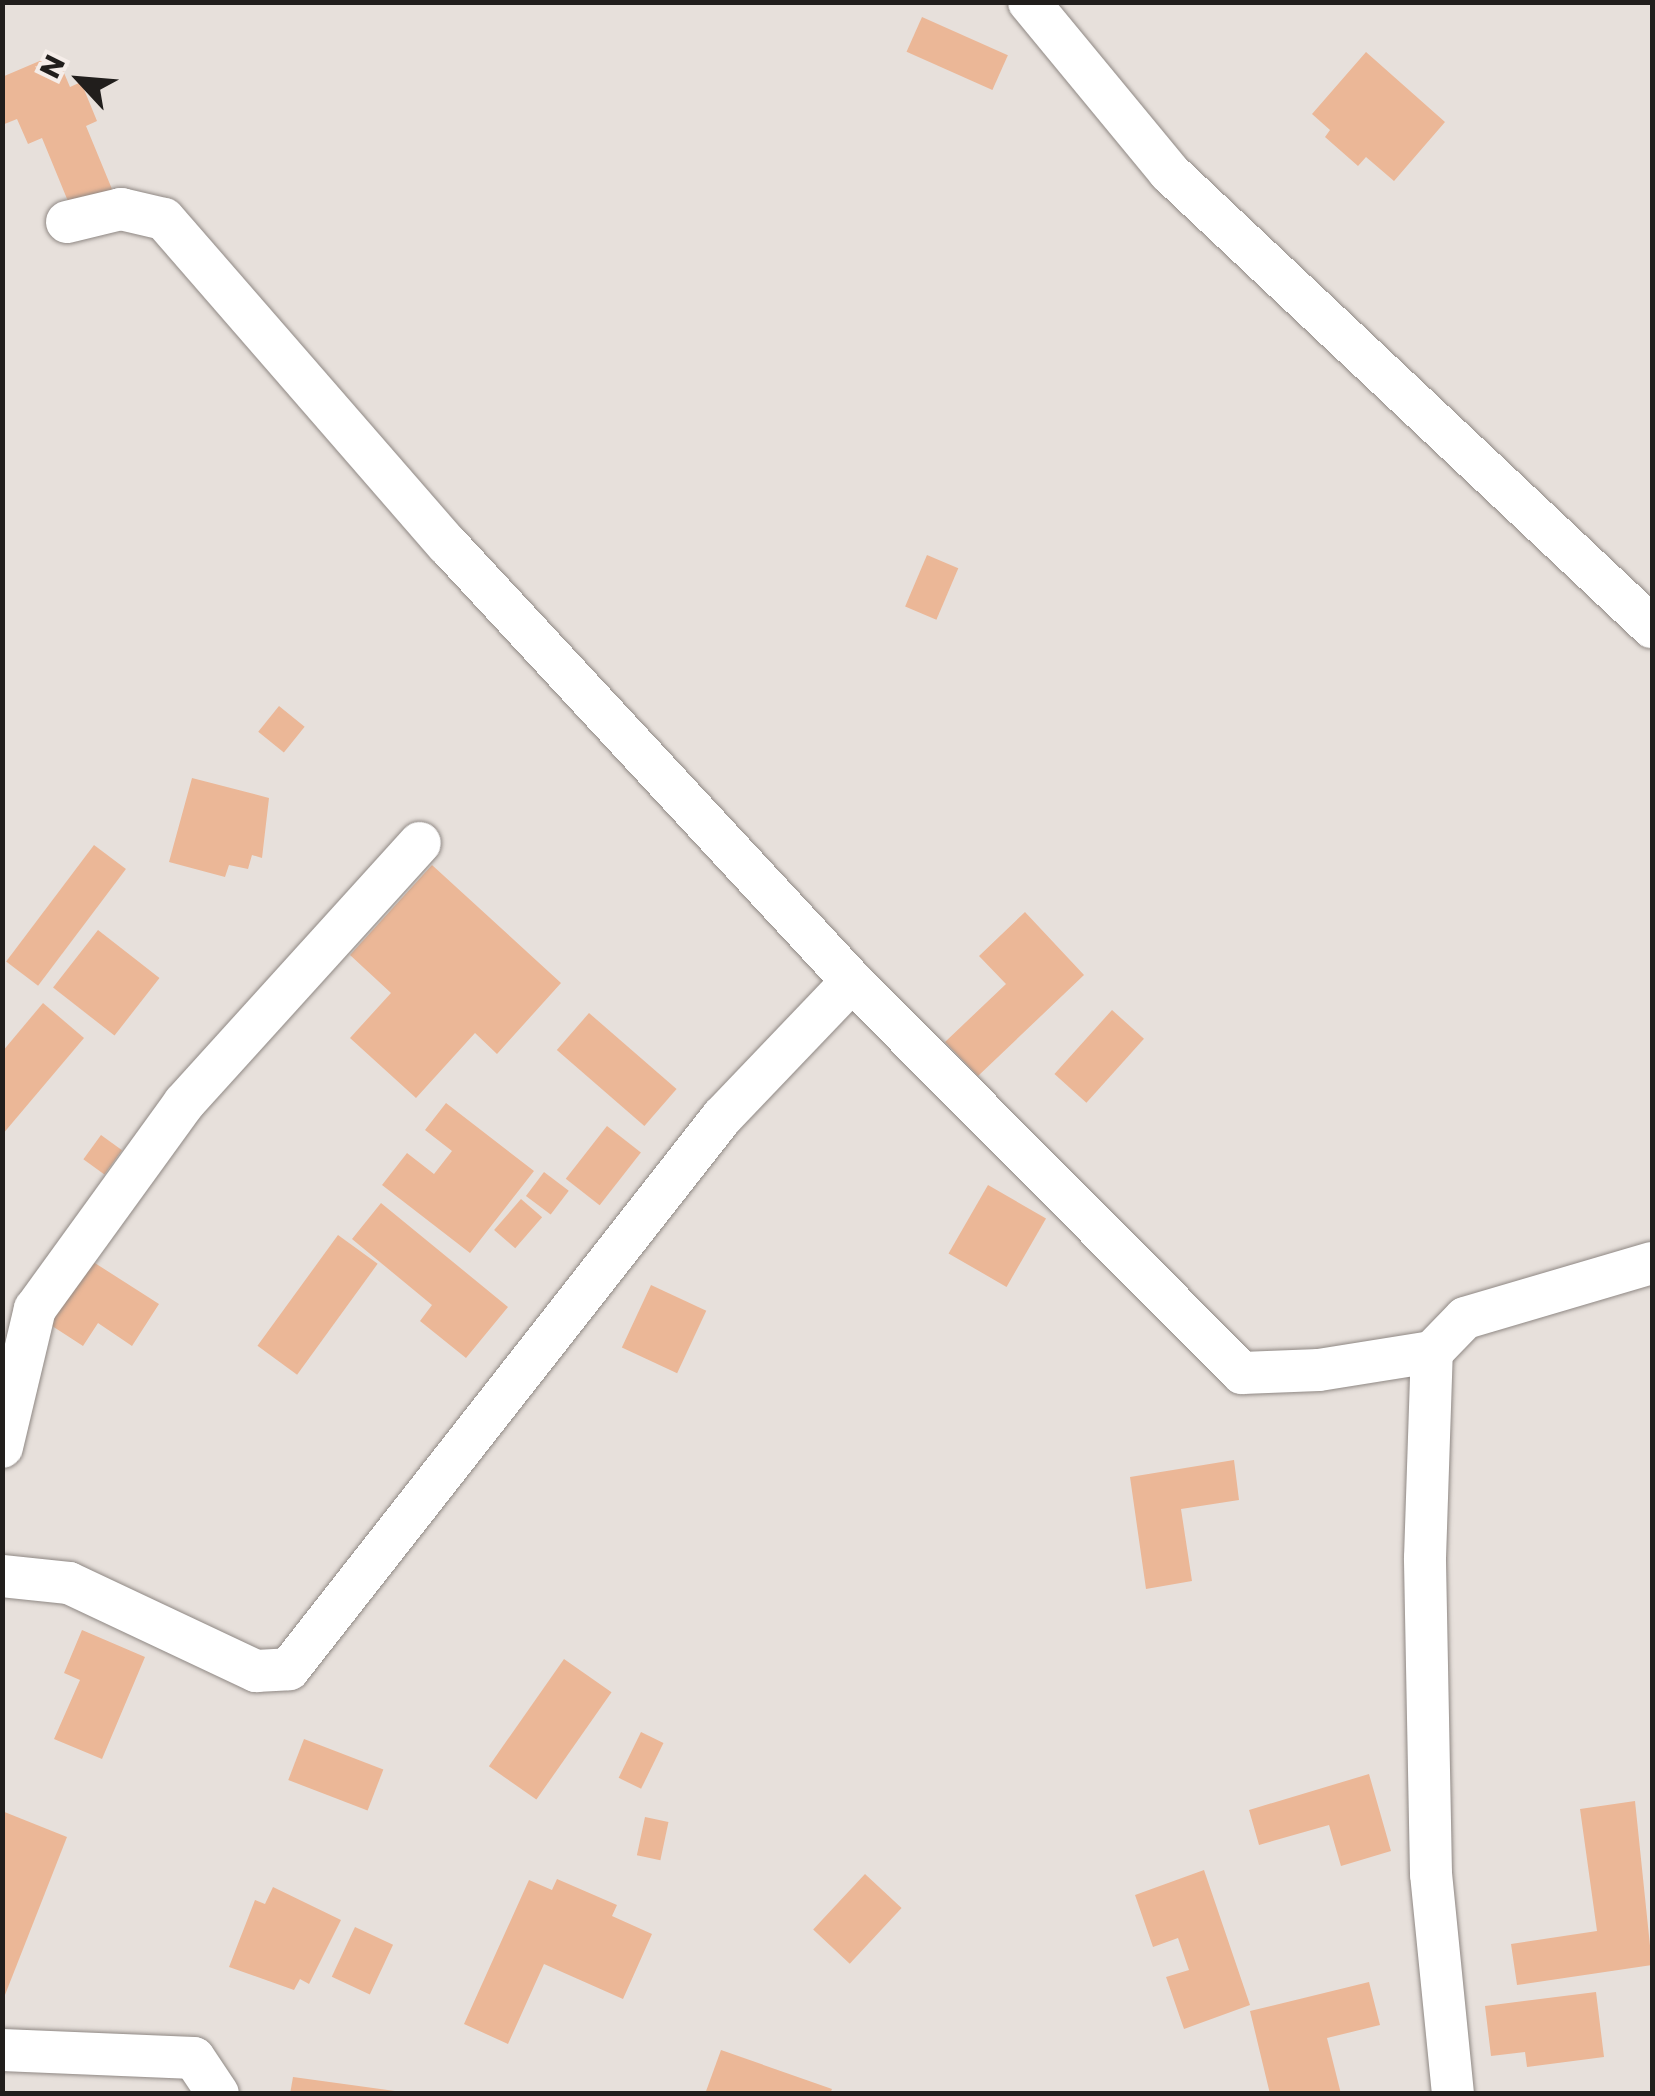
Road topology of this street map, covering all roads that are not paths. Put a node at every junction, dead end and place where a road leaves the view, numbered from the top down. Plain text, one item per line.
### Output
1 (1029, 2) edge
2 (67, 222) dead end
3 (1652, 627) edge
4 (420, 844) dead end
5 (852, 981) junction
6 (1652, 1264) edge
7 (1432, 1352) junction
8 (2, 1446) edge
9 (2, 1576) edge
10 (2, 2050) edge
11 (218, 2094) edge
12 (1453, 2094) edge

1 - 3 street
2 - 5 street
4 - 8 street
5 - 7 street
5 - 9 street
6 - 7 street
7 - 12 street
10 - 11 street

